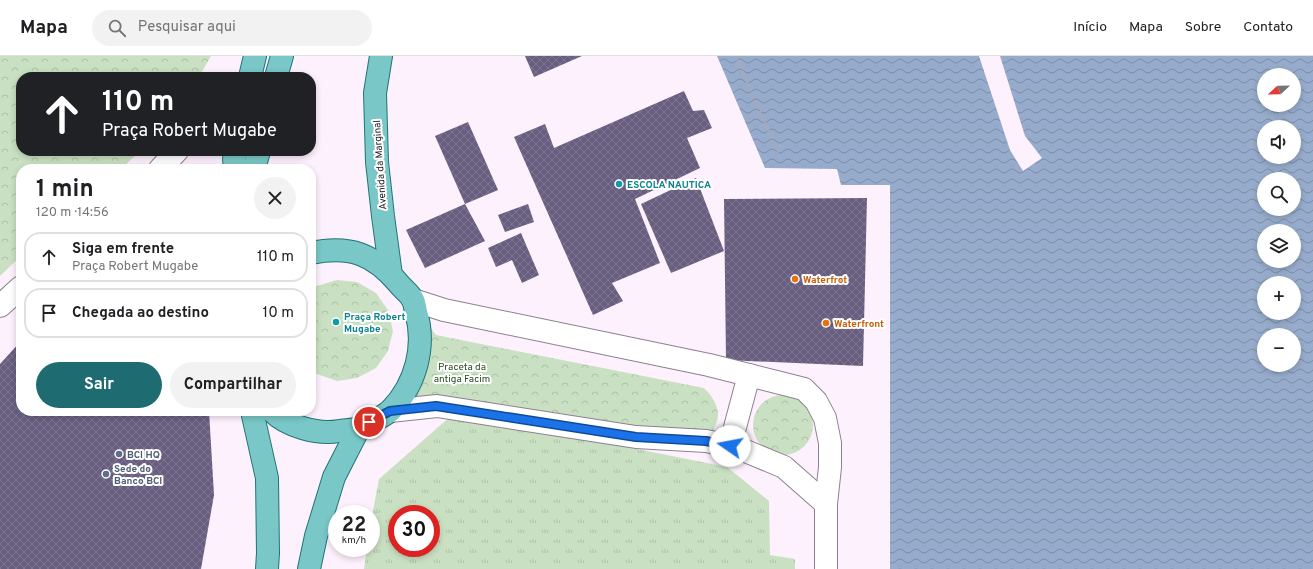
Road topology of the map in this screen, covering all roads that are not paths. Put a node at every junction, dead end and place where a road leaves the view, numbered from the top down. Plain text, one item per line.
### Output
1 (250, 56) edge
2 (255, 56) edge
3 (282, 56) edge
4 (381, 56) edge
5 (241, 72) edge
6 (251, 72) edge
7 (277, 72) edge
8 (172, 156) edge
9 (165, 164) edge
10 (316, 252) edge
11 (391, 275) junction
12 (16, 292) edge
13 (413, 300) junction
14 (0, 306) edge
15 (749, 375) junction
16 (390, 411) junction
17 (253, 416) edge
18 (278, 416) edge
19 (359, 428) junction
20 (730, 446) junction
21 (826, 504) junction
22 (266, 569) edge
23 (309, 569) edge
24 (826, 569) edge

1 - 5 street
2 - 6 main road
3 - 7 main road
4 - 11 main road, Avenida da Marginal
8 - 9 street
10 - 11 main road
11 - 13 main road
12 - 14 street
13 - 15 street
13 - 16 main road
15 - 20 street
15 - 21 street
16 - 19 main road
16 - 20 street
17 - 22 main road
18 - 19 main road
19 - 23 main road
20 - 21 street
21 - 24 street

